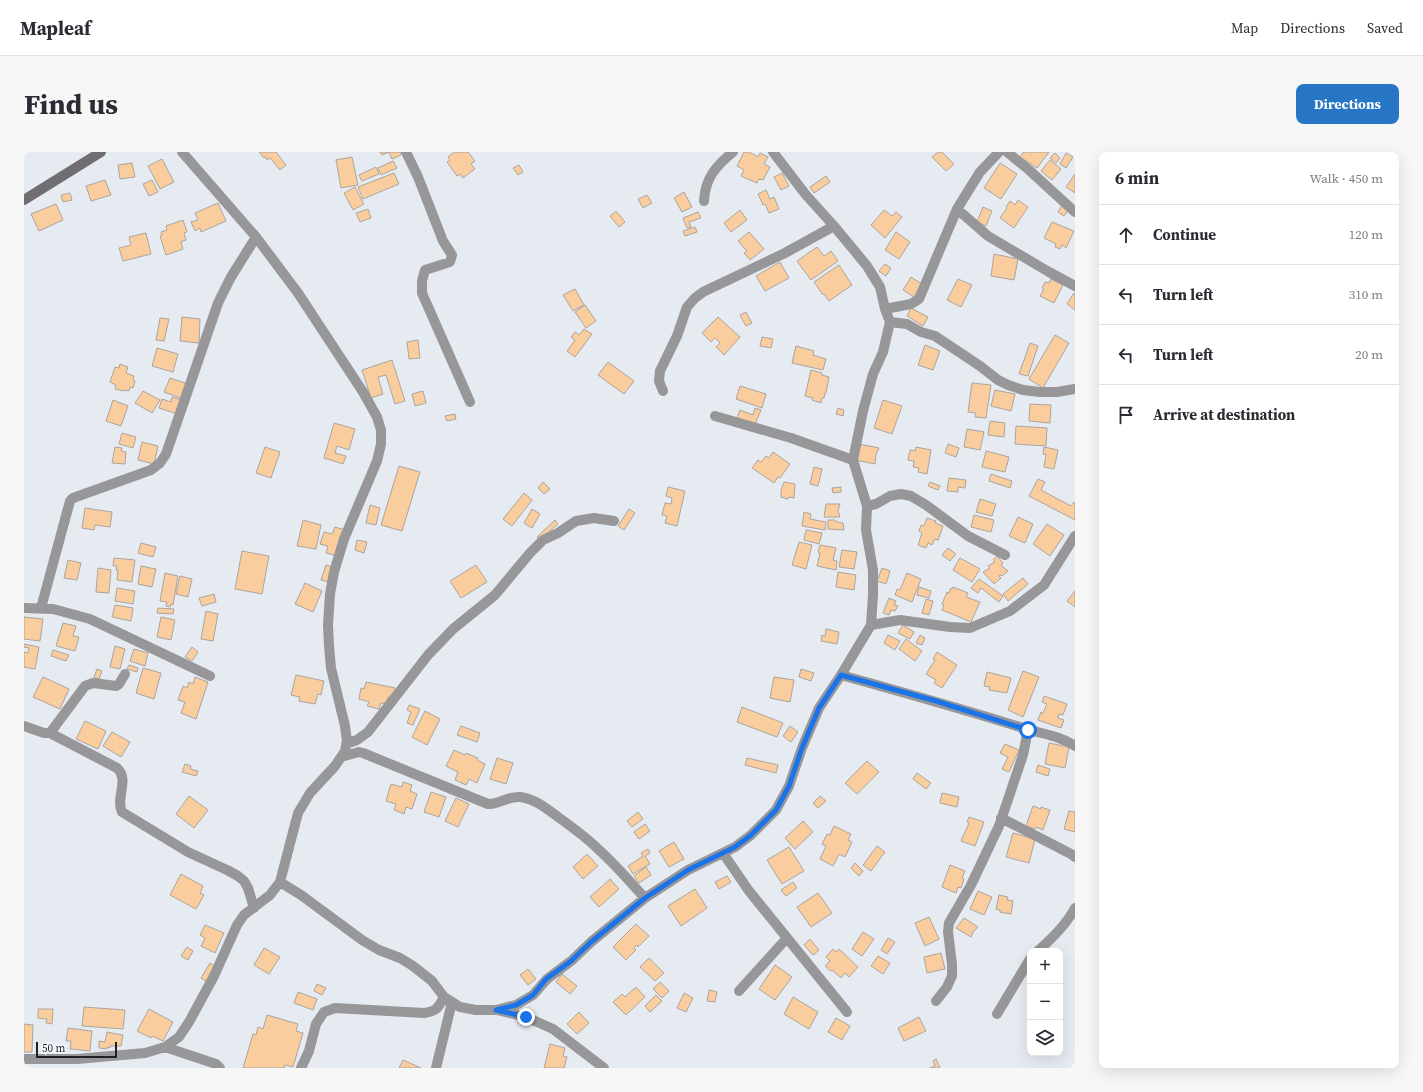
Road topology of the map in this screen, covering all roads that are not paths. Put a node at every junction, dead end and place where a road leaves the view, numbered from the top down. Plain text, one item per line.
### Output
1 (101, 152) edge
2 (182, 152) edge
3 (406, 152) edge
4 (733, 152) edge
5 (773, 152) edge
6 (999, 152) edge
7 (1007, 152) edge
8 (24, 200) edge
9 (704, 201) dead end
10 (957, 208) junction
11 (1075, 212) edge
12 (834, 226) junction
13 (256, 238) junction
14 (1075, 286) edge
15 (885, 309) junction
16 (890, 322) junction
17 (1075, 389) edge
18 (662, 391) dead end
19 (470, 402) dead end
20 (715, 416) dead end
21 (852, 460) junction
22 (867, 506) junction
23 (614, 521) dead end
24 (1075, 536) edge
25 (1005, 555) dead end
26 (24, 608) edge
27 (41, 608) junction
28 (871, 625) junction
29 (125, 674) dead end
30 (841, 675) junction
31 (210, 676) dead end
32 (24, 726) edge
33 (1028, 730) junction
34 (50, 733) junction
35 (346, 744) junction
36 (1075, 746) edge
37 (341, 757) junction
38 (1002, 818) junction
39 (723, 853) junction
40 (1075, 857) edge
41 (280, 882) junction
42 (645, 898) junction
43 (254, 908) junction
44 (1075, 908) edge
45 (787, 938) junction
46 (1041, 948) edge
47 (1027, 964) edge
48 (739, 991) dead end
49 (448, 999) junction
50 (936, 1001) dead end
51 (496, 1010) junction
52 (847, 1012) dead end
53 (997, 1014) dead end
54 (165, 1046) junction
55 (24, 1059) edge
56 (220, 1068) edge
57 (301, 1068) edge
58 (436, 1068) edge
59 (604, 1068) edge

1 - 8 street
2 - 13 street
3 - 19 street
4 - 9 street
5 - 12 street
6 - 10 street
7 - 11 street
10 - 14 street
10 - 15 street
12 - 15 street
12 - 18 street
13 - 27 street
13 - 35 street
15 - 16 street
16 - 17 street
16 - 21 street
20 - 21 street
21 - 22 street
22 - 25 street
22 - 28 street
23 - 35 street
24 - 28 street
26 - 27 street
27 - 31 street
28 - 30 street
29 - 34 street
30 - 33 street
30 - 39 street
32 - 34 street
33 - 36 street
33 - 38 street
34 - 43 street
35 - 37 street
37 - 41 street
37 - 42 street
38 - 40 street
38 - 50 street
39 - 42 street
39 - 45 street
41 - 43 street
41 - 49 street
42 - 51 street
43 - 54 street
44 - 46 street
45 - 48 street
45 - 52 street
47 - 53 street
49 - 51 street
49 - 57 street
49 - 58 street
51 - 59 street
54 - 55 street
54 - 56 street

